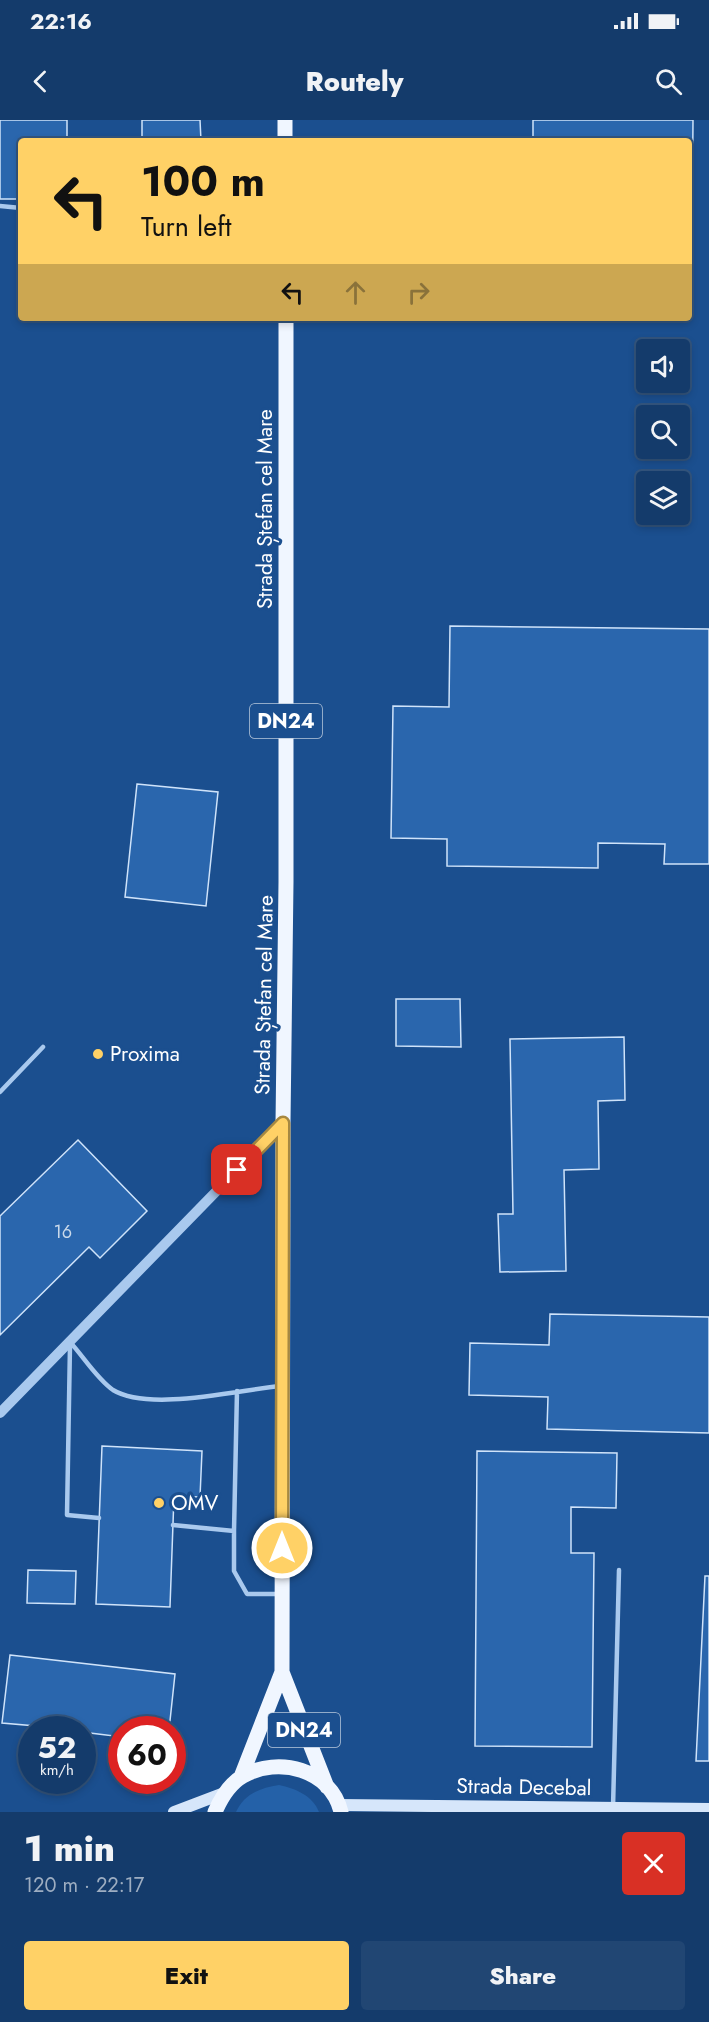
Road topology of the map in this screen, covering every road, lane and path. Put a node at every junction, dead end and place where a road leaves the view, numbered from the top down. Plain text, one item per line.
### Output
1 (285, 120) edge
2 (285, 138) edge
3 (0, 206) edge
4 (18, 208) edge
5 (286, 321) edge
6 (43, 1047) dead end
7 (0, 1092) edge
8 (283, 1123) junction
9 (70, 1342) junction
10 (281, 1386) junction
11 (237, 1391) junction
12 (0, 1413) edge
13 (99, 1518) dead end
14 (173, 1525) dead end
15 (234, 1531) junction
16 (619, 1570) dead end
17 (282, 1594) junction
18 (282, 1672) junction
19 (241, 1777) junction
20 (327, 1787) junction
21 (224, 1793) junction
22 (340, 1808) edge
23 (613, 1808) junction
24 (709, 1809) edge
25 (174, 1812) edge
26 (215, 1812) edge

1 - 2 main road
3 - 4 lane
5 - 8 main road, Strada Ștefan cel Mare / DN24
6 - 7 lane
8 - 9 street
8 - 10 main road, Strada Ștefan cel Mare / DN24
9 - 11 lane
9 - 12 street
9 - 13 lane
10 - 11 lane
10 - 17 main road, Strada Ștefan cel Mare / DN24
11 - 15 lane
14 - 15 lane
15 - 17 lane
16 - 23 lane
17 - 18 main road, Strada Ștefan cel Mare / DN24
18 - 19 main road, Strada Ștefan cel Mare / DN24
18 - 20 main road, Strada Ștefan cel Mare / DN24
19 - 20 main road
19 - 21 main road
20 - 22 main road
21 - 25 main road
21 - 26 main road
22 - 23 main road, Strada Decebal
23 - 24 main road, Strada Decebal

